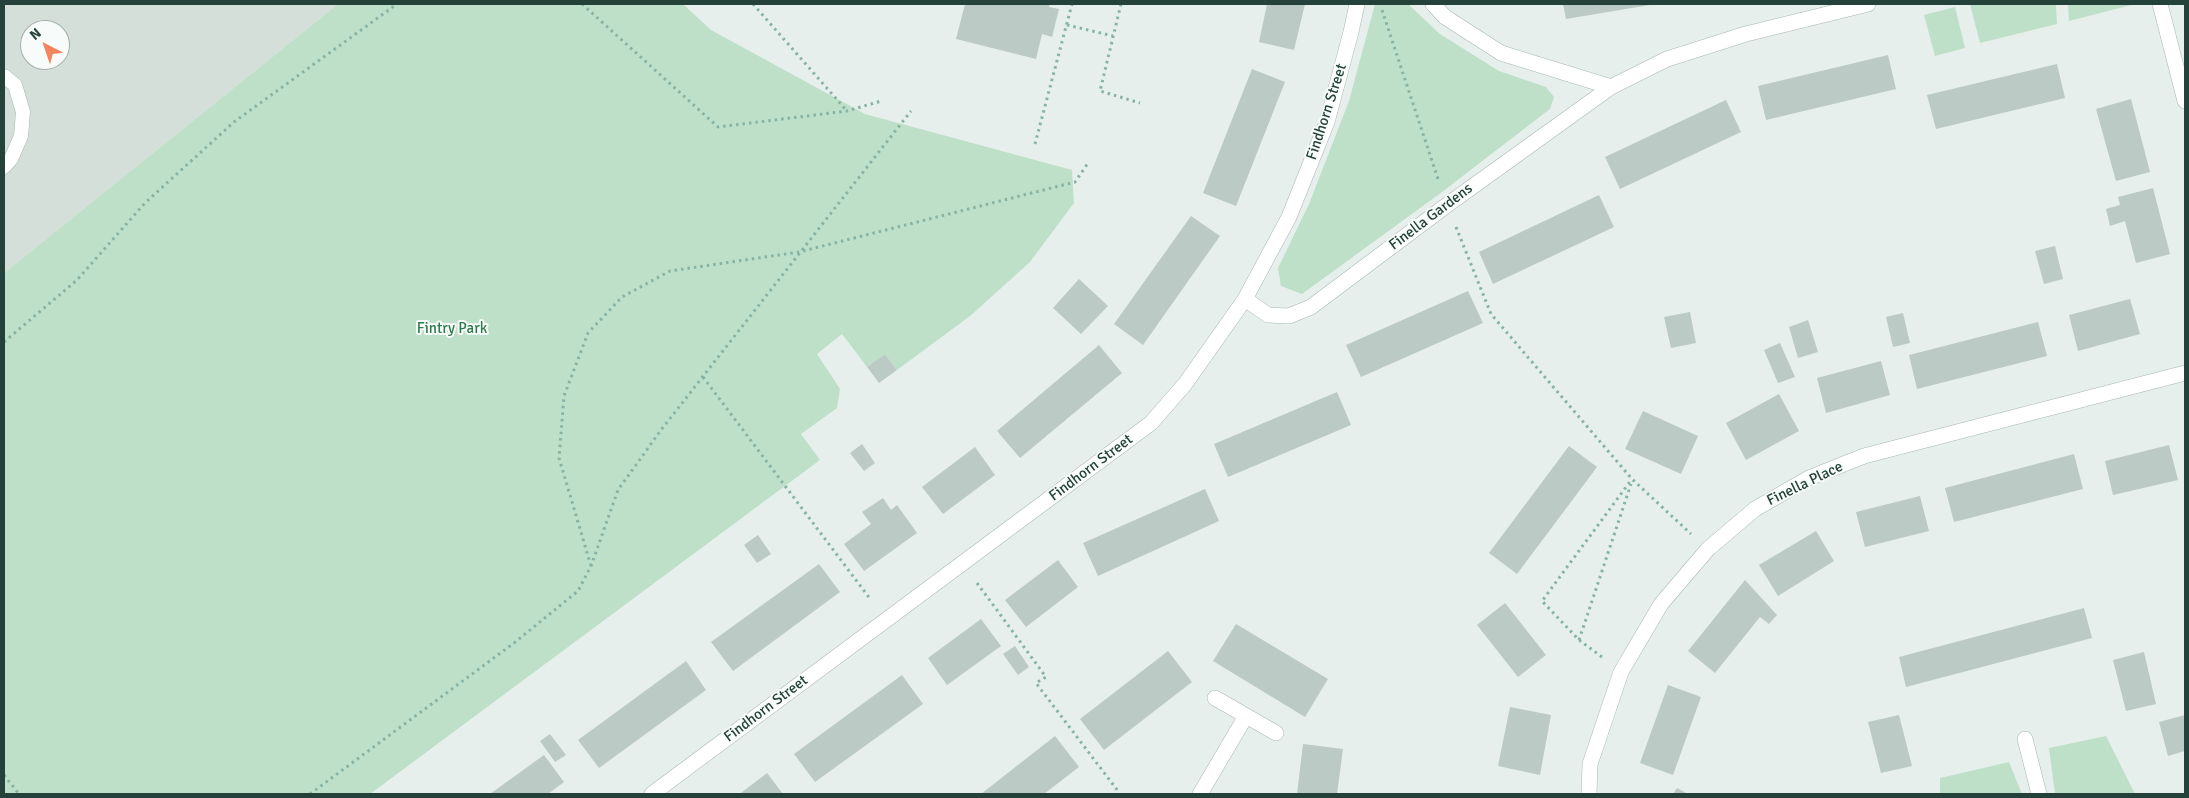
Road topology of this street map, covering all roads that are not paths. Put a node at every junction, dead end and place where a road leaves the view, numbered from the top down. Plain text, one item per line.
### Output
1 (1357, 4) edge
2 (1433, 4) edge
3 (1868, 4) edge
4 (2160, 4) edge
5 (4, 76) edge
6 (1611, 87) junction
7 (2185, 102) edge
8 (4, 168) edge
9 (1245, 299) junction
10 (2185, 373) edge
11 (1215, 698) dead end
12 (1246, 716) junction
13 (1276, 733) dead end
14 (2025, 739) dead end
15 (652, 794) edge
16 (1200, 794) edge
17 (1589, 794) edge
18 (2039, 794) edge

1 - 9 street, Findhorn Street
2 - 6 street
3 - 6 street, Finella Gardens
4 - 7 street
5 - 8 lane
6 - 9 street, Finella Gardens
9 - 15 street, Findhorn Street
10 - 17 street, Finella Place
11 - 12 street
12 - 13 street
12 - 16 street
14 - 18 street

